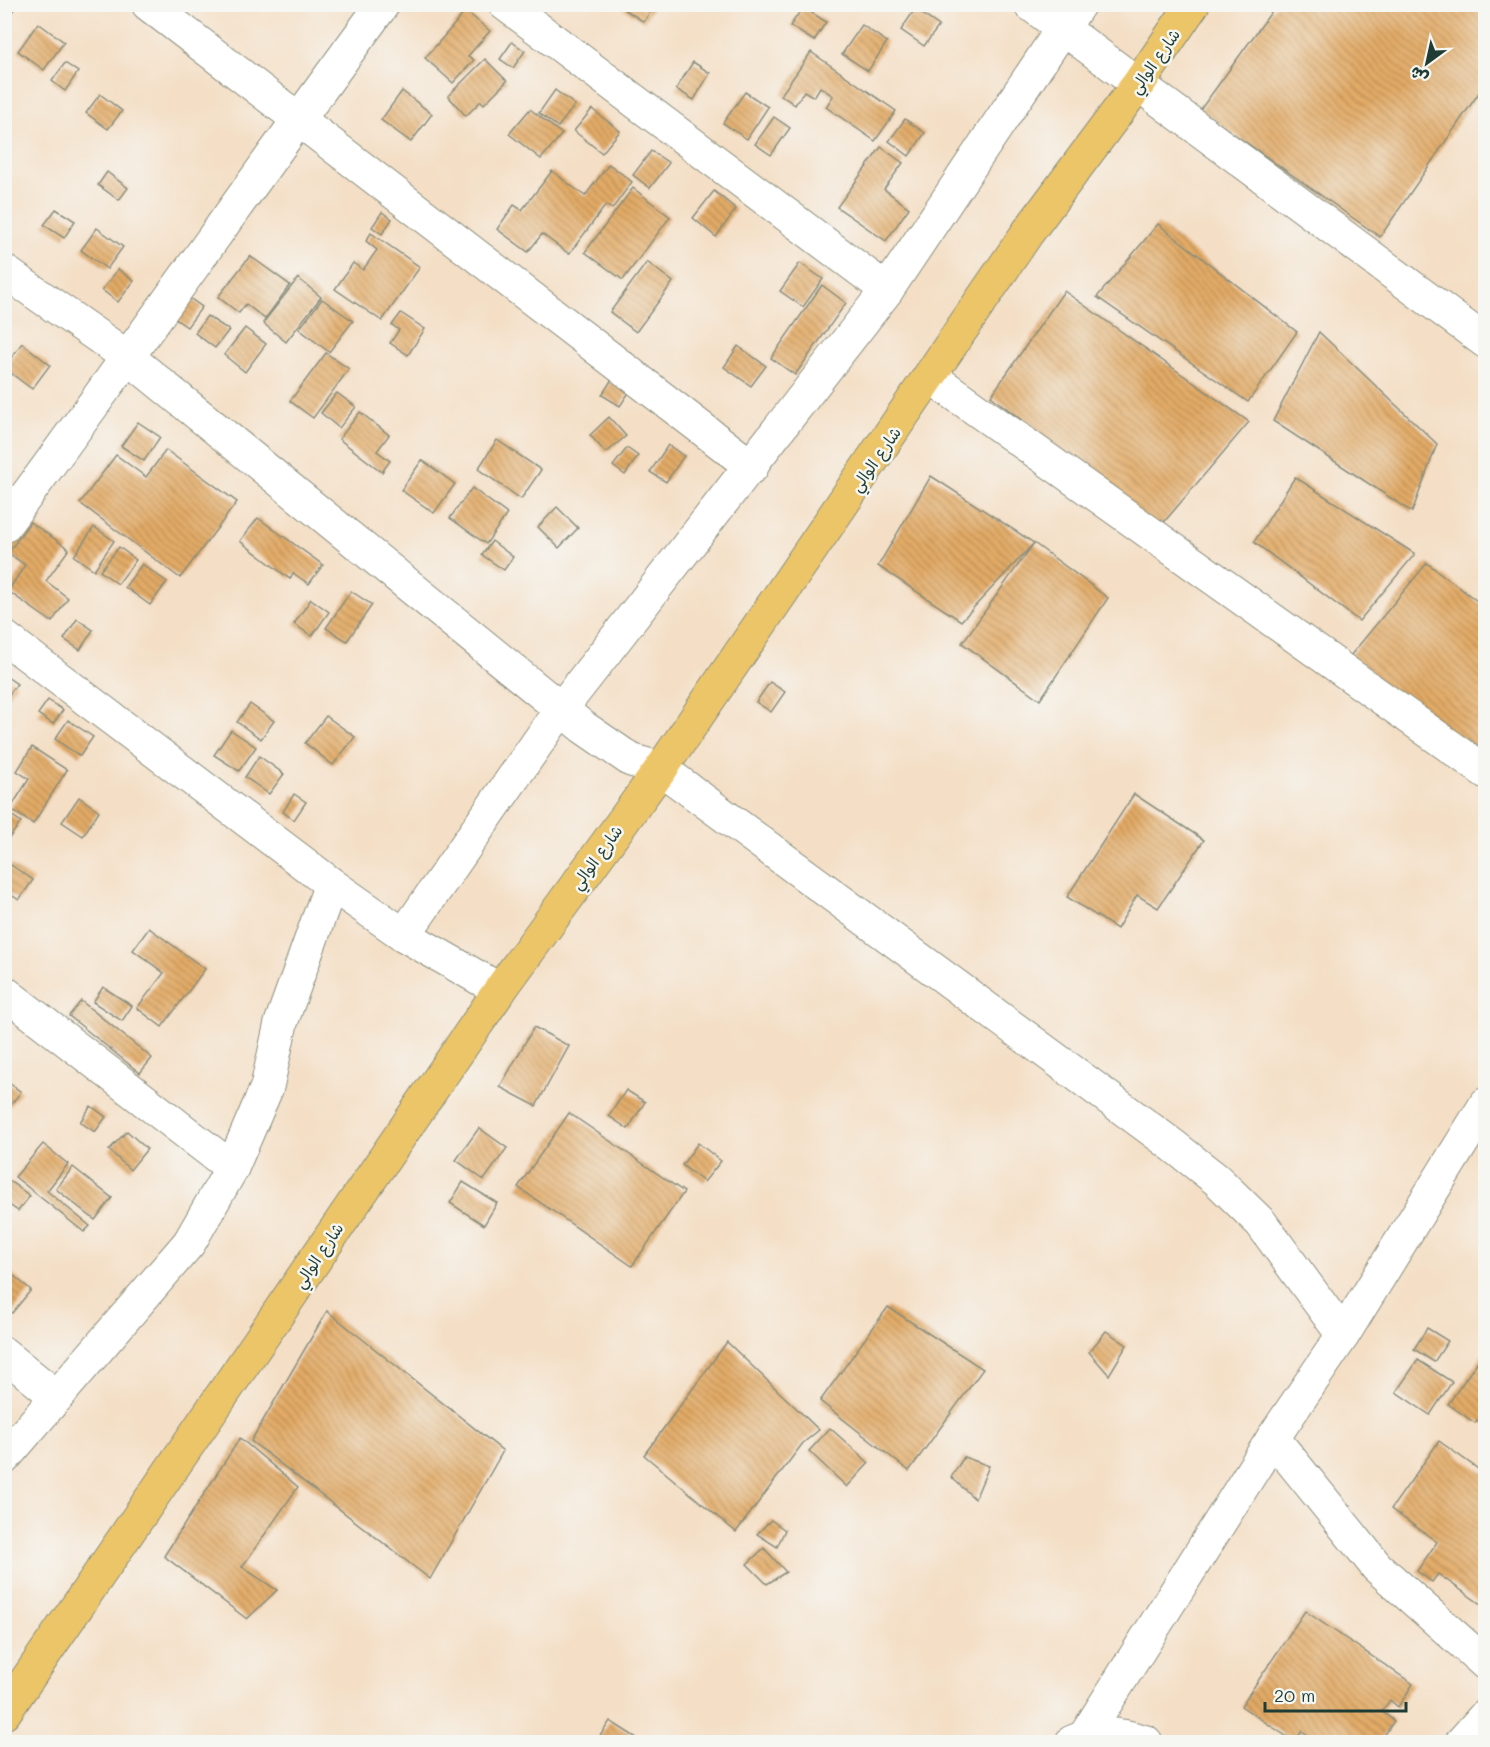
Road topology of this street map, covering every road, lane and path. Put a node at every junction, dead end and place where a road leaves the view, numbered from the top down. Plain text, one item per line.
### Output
1 (148, 4) edge
2 (383, 4) edge
3 (506, 4) edge
4 (1030, 4) edge
5 (1193, 4) edge
6 (1071, 16) edge
7 (1139, 83) junction
8 (297, 120) junction
9 (4, 271) edge
10 (887, 290) junction
11 (1485, 342) edge
12 (129, 358) junction
13 (931, 377) junction
14 (752, 467) junction
15 (4, 526) edge
16 (4, 638) edge
17 (572, 718) junction
18 (646, 764) junction
19 (1485, 772) edge
20 (331, 884) junction
21 (404, 935) junction
22 (500, 990) junction
23 (4, 992) edge
24 (1485, 1104) edge
25 (232, 1168) junction
26 (1343, 1335) junction
27 (4, 1354) edge
28 (57, 1396) junction
29 (1273, 1438) junction
30 (4, 1458) edge
31 (1485, 1664) edge
32 (4, 1713) edge
33 (1485, 1715) edge
34 (1078, 1739) edge
35 (1146, 1743) edge
36 (1462, 1743) edge

1 - 8 street
2 - 8 street
3 - 10 street
4 - 6 street
5 - 7 main road, شارع الوالي
6 - 7 street
6 - 10 street
7 - 11 street
7 - 13 main road, شارع الوالي
8 - 12 street
8 - 14 street
9 - 12 street
10 - 14 street
12 - 15 street
12 - 17 street
13 - 18 main road, شارع الوالي
13 - 19 street
14 - 17 street
16 - 20 street
17 - 18 street
17 - 21 street
18 - 22 main road, شارع الوالي
18 - 26 street
20 - 21 street
20 - 25 street
21 - 22 street
22 - 32 main road, شارع الوالي
23 - 25 street
24 - 26 street
25 - 28 street
26 - 29 street
27 - 28 street
28 - 30 street
29 - 31 street
29 - 34 street
33 - 36 street
34 - 35 street

